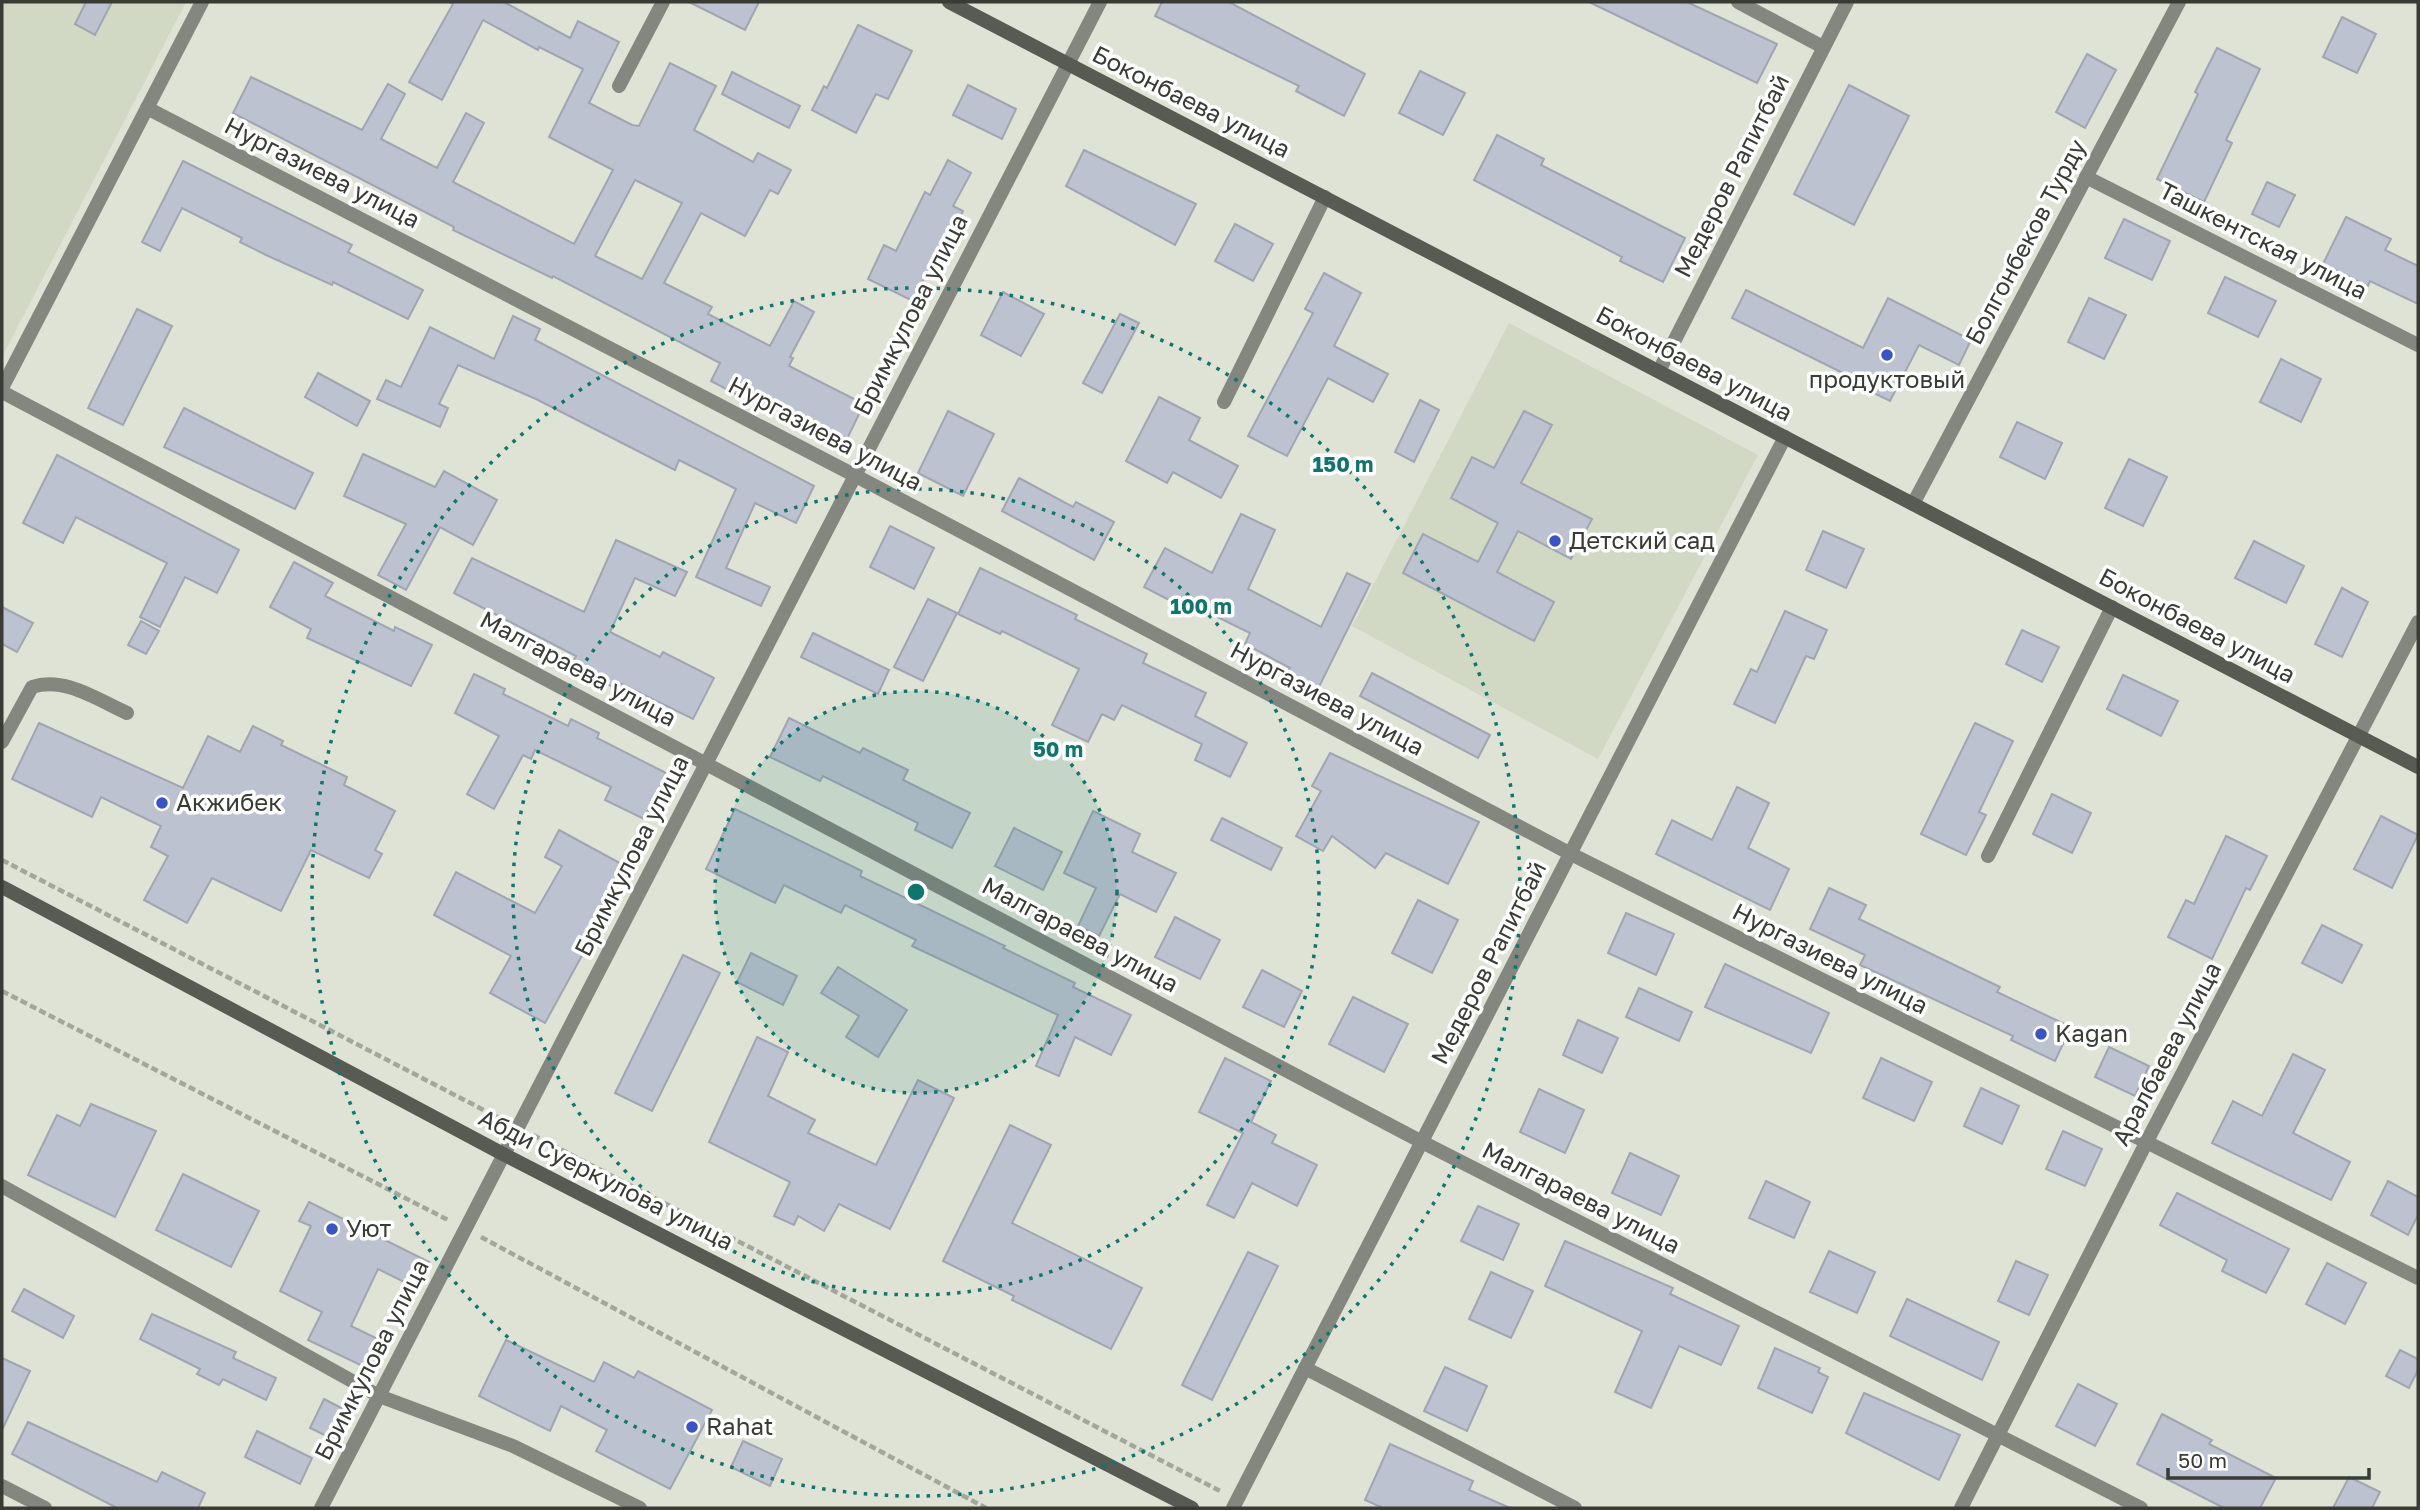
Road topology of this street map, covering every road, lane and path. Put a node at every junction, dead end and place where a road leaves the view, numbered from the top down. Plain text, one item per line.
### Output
1 (663, 2) edge
2 (949, 2) edge
3 (1100, 2) edge
4 (1738, 2) edge
5 (1847, 2) edge
6 (2179, 2) edge
7 (198, 3) edge
8 (1823, 47) junction
9 (1068, 64) junction
10 (619, 86) dead end
11 (147, 108) junction
12 (2086, 177) junction
13 (1325, 197) junction
14 (2418, 345) edge
15 (1659, 371) junction
16 (2, 390) edge
17 (1224, 402) dead end
18 (1785, 437) junction
19 (854, 475) junction
20 (1913, 504) junction
21 (2112, 607) junction
22 (2418, 622) edge
23 (127, 713) dead end
24 (2359, 736) junction
25 (2, 742) edge
26 (706, 762) junction
27 (2418, 767) edge
28 (1571, 854) junction
29 (1988, 856) dead end
30 (2, 860) edge
31 (2, 887) edge
32 (2, 991) edge
33 (517, 1127) junction
34 (1422, 1142) junction
35 (2146, 1143) junction
36 (503, 1154) junction
37 (2, 1186) edge
38 (465, 1228) junction
39 (2418, 1278) edge
40 (1305, 1368) junction
41 (379, 1395) junction
42 (1998, 1434) junction
43 (2, 1486) edge
44 (1235, 1504) edge
45 (44, 1508) edge
46 (321, 1508) edge
47 (640, 1508) edge
48 (986, 1508) edge
49 (1192, 1508) edge
50 (1575, 1508) edge
51 (1961, 1508) edge
52 (2141, 1508) edge

1 - 10 street
2 - 9 street, Боконбаева улица
3 - 9 street, Бримкулова улица
4 - 8 street
5 - 8 street, Медеров Рапитбай
6 - 12 street, Болгонбеков Турду
7 - 11 street
8 - 15 street, Медеров Рапитбай
9 - 13 street, Боконбаева улица
9 - 19 street, Бримкулова улица
11 - 16 street
11 - 19 street, Нургазиева улица
12 - 14 street, Ташкентская улица
12 - 20 street, Болгонбеков Турду
13 - 15 street, Боконбаева улица
13 - 17 street
15 - 18 street, Боконбаева улица
16 - 26 street, Малгараева улица
18 - 20 street, Боконбаева улица
18 - 28 street, Медеров Рапитбай
19 - 26 street, Бримкулова улица
19 - 28 street, Нургазиева улица
20 - 21 street, Боконбаева улица
21 - 24 street, Боконбаева улица
21 - 29 street
22 - 24 street, Аралбаева улица
23 - 25 street
24 - 27 street, Боконбаева улица
24 - 35 street, Аралбаева улица
26 - 33 street, Бримкулова улица
26 - 34 street, Малгараева улица
28 - 34 street, Медеров Рапитбай
28 - 35 street, Нургазиева улица
30 - 33 path
31 - 36 street, Абди Суеркулова улица
32 - 38 path
33 - 36 street, Бримкулова улица
33 - 44 path
34 - 40 street, Медеров Рапитбай
34 - 42 street, Малгараева улица
35 - 39 street, Нургазиева улица
35 - 42 street, Аралбаева улица
36 - 38 street, Бримкулова улица
36 - 49 street, Абди Суеркулова улица
37 - 41 street
38 - 41 street, Бримкулова улица
38 - 48 path
40 - 44 street, Медеров Рапитбай
40 - 50 street
41 - 46 street, Бримкулова улица
41 - 47 street
42 - 51 street, Аралбаева улица
42 - 52 street, Малгараева улица
43 - 45 street

